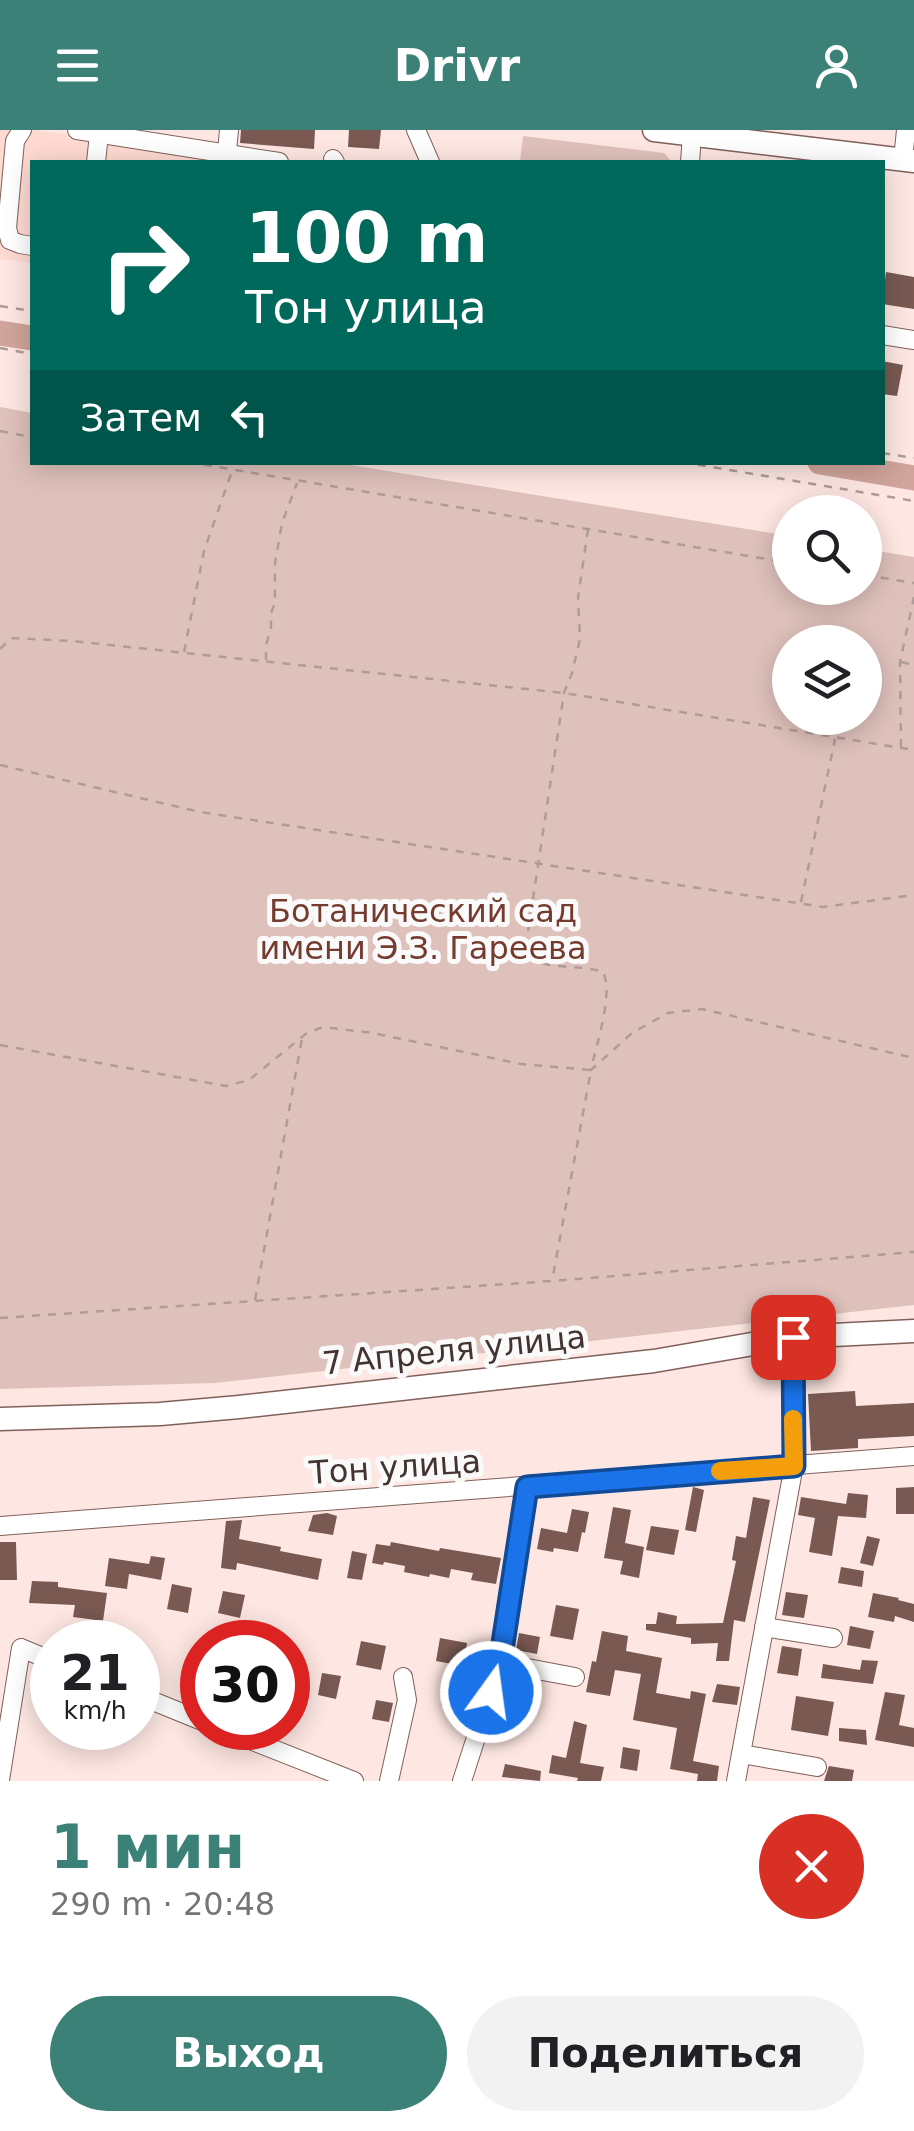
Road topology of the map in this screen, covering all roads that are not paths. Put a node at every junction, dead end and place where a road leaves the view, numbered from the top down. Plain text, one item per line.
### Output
1 (22, 130) edge
2 (77, 130) edge
3 (229, 130) edge
4 (416, 130) edge
5 (654, 130) edge
6 (906, 130) edge
7 (99, 134) junction
8 (692, 134) junction
9 (770, 137) edge
10 (226, 158) edge
11 (96, 160) edge
12 (253, 160) edge
13 (429, 160) edge
14 (690, 160) edge
15 (877, 160) edge
16 (909, 160) edge
17 (30, 246) edge
18 (885, 335) edge
19 (914, 340) edge
20 (914, 1331) edge
21 (793, 1337) junction
22 (0, 1419) edge
23 (914, 1456) edge
24 (794, 1466) junction
25 (527, 1487) junction
26 (0, 1526) edge
27 (764, 1626) junction
28 (833, 1638) dead end
29 (30, 1652) edge
30 (500, 1663) junction
31 (403, 1676) dead end
32 (575, 1677) dead end
33 (276, 1750) edge
34 (741, 1754) junction
35 (817, 1767) dead end
36 (0, 1780) edge
37 (354, 1781) edge
38 (389, 1781) edge
39 (462, 1781) edge
40 (736, 1781) edge

1 - 17 street
2 - 7 street
3 - 10 street
4 - 13 street
5 - 8 main road
6 - 16 street
7 - 10 street
7 - 11 street
8 - 9 main road
8 - 14 street
9 - 15 main road
10 - 12 street
15 - 16 main road
18 - 19 street
20 - 21 main road, 7 Апреля улица
21 - 22 main road, 7 Апреля улица
21 - 24 street
23 - 24 street, Тон улица
24 - 25 street, Тон улица
24 - 27 street
25 - 26 street, Тон улица
25 - 30 street
27 - 28 street
27 - 34 street
29 - 36 street
30 - 32 street
30 - 39 street
31 - 38 street
33 - 37 street
34 - 35 street
34 - 40 street

